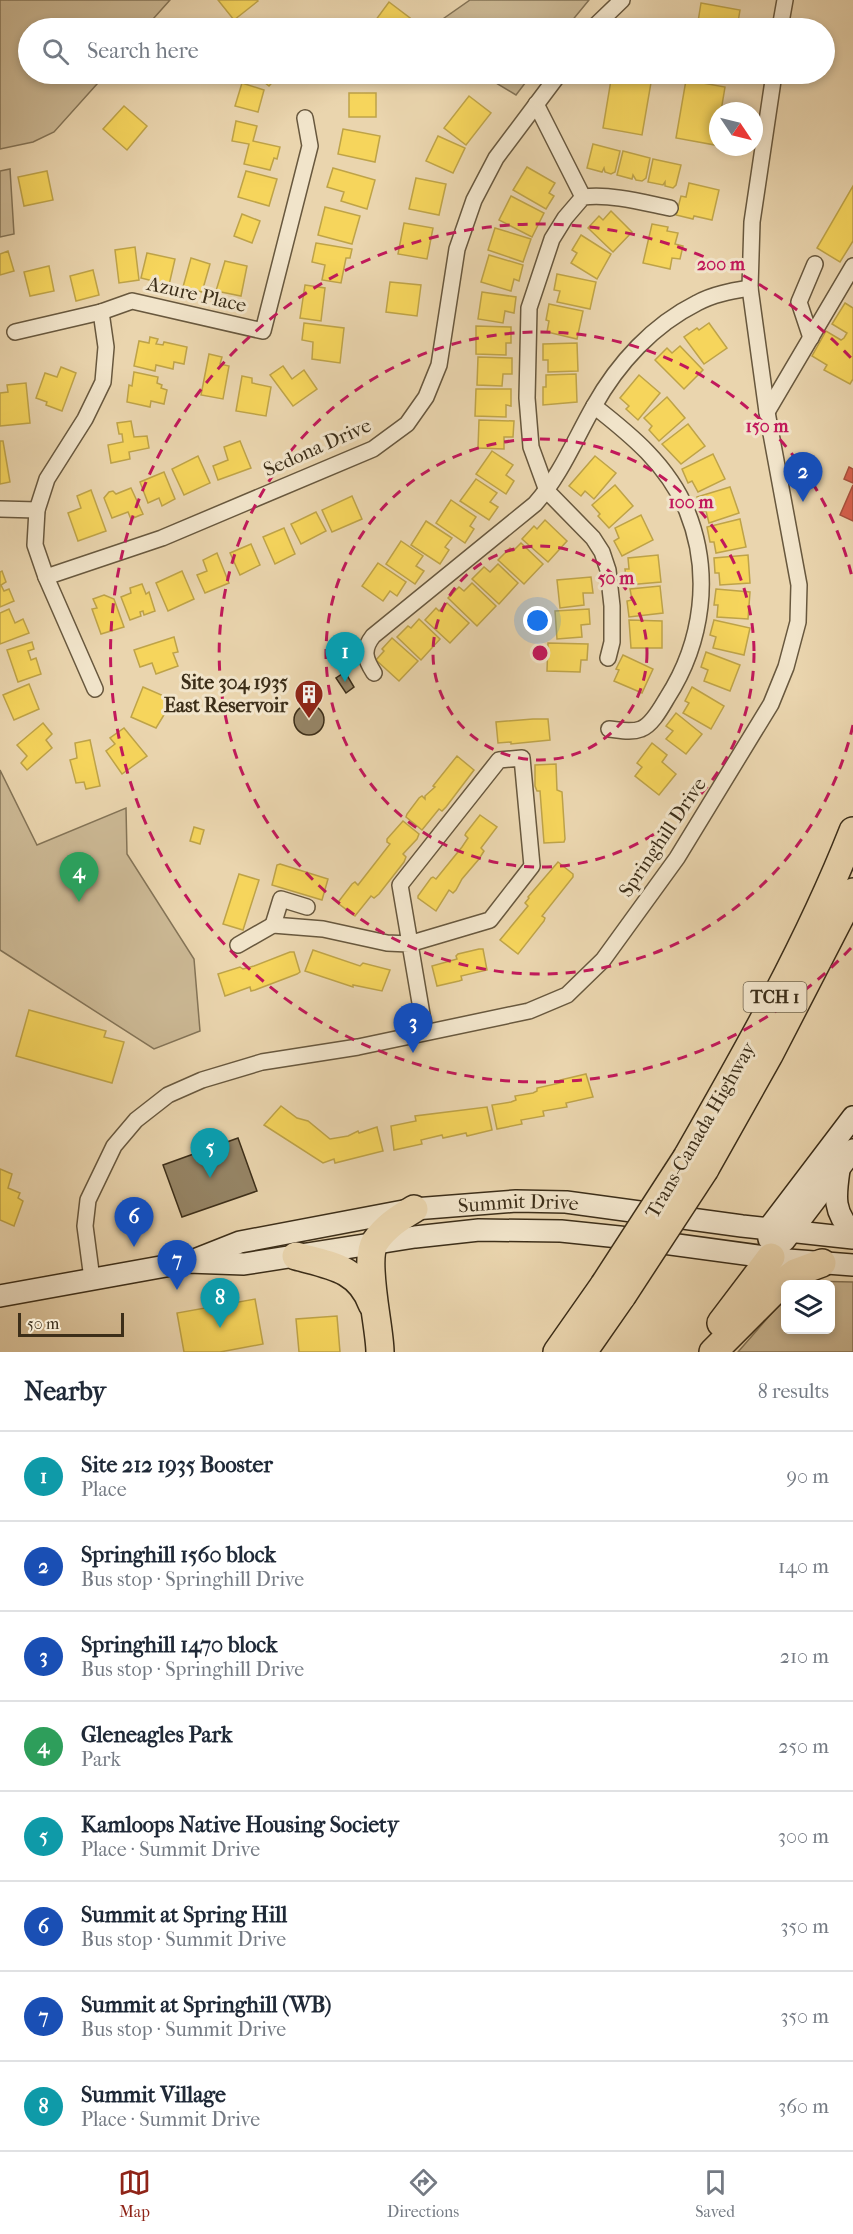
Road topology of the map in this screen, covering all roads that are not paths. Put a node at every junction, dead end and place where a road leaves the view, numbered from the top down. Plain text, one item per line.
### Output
1 (622, 0) edge
2 (784, 0) edge
3 (603, 18) edge
4 (781, 18) edge
5 (551, 84) edge
6 (773, 84) edge
7 (536, 104) junction
8 (304, 118) dead end
9 (584, 197) junction
10 (670, 208) dead end
11 (815, 264) dead end
12 (853, 266) edge
13 (750, 288) junction
14 (101, 312) junction
15 (15, 332) dead end
16 (811, 338) junction
17 (594, 406) junction
18 (767, 412) junction
19 (547, 491) junction
20 (0, 508) edge
21 (37, 510) junction
22 (46, 578) junction
23 (608, 658) dead end
24 (374, 673) dead end
25 (95, 689) dead end
26 (609, 729) dead end
27 (853, 831) edge
28 (853, 892) edge
29 (307, 907) dead end
30 (273, 925) junction
31 (409, 944) junction
32 (238, 945) dead end
33 (425, 1032) junction
34 (853, 1117) edge
35 (853, 1150) edge
36 (696, 1163) junction
37 (839, 1169) junction
38 (414, 1209) junction
39 (768, 1229) junction
40 (791, 1232) junction
41 (853, 1235) edge
42 (374, 1244) junction
43 (296, 1256) junction
44 (771, 1257) junction
45 (188, 1262) junction
46 (822, 1263) junction
47 (853, 1265) edge
48 (92, 1279) junction
49 (613, 1291) junction
50 (0, 1296) edge
51 (375, 1314) junction
52 (380, 1352) edge
53 (557, 1352) edge
54 (583, 1352) edge
55 (698, 1352) edge
56 (713, 1352) edge

1 - 3 street
2 - 4 street
5 - 7 street, Sedona Drive
6 - 13 street, Springhill Drive
7 - 9 street
7 - 22 street, Sedona Drive
8 - 14 street, Azure Place
9 - 10 street
9 - 19 street
11 - 16 street
12 - 16 street
13 - 17 street
13 - 18 street, Springhill Drive
14 - 15 street, Azure Place
14 - 21 street
16 - 18 street
17 - 19 street
17 - 26 street
18 - 33 street, Springhill Drive
19 - 23 street
19 - 24 street
20 - 21 street
21 - 22 street
22 - 25 street
27 - 36 highway, Trans-Canada Highway / TCH 1
28 - 36 highway, Trans-Canada Highway / TCH 1
29 - 30 street
30 - 31 street
30 - 32 street
31 - 31 street
31 - 33 street
33 - 48 street, Springhill Drive
34 - 39 main road
35 - 37 main road
36 - 49 highway, Trans-Canada Highway / TCH 1, bridge
37 - 40 main road
37 - 41 main road
38 - 39 main road, Summit Drive
38 - 42 highway
38 - 45 main road, Summit Drive
39 - 40 main road, Summit Drive
39 - 44 main road
40 - 41 main road, Summit Drive
40 - 44 main road
42 - 43 main road, Summit Drive
42 - 44 main road, Summit Drive
42 - 51 highway
43 - 45 main road, Summit Drive
43 - 51 highway
44 - 46 main road, Summit Drive
44 - 55 highway
45 - 48 main road, Summit Drive
46 - 47 main road, Summit Drive
46 - 56 highway
48 - 50 main road, Summit Drive
49 - 53 highway, Trans-Canada Highway / TCH 1
49 - 54 highway, Trans-Canada Highway / TCH 1
51 - 52 highway

